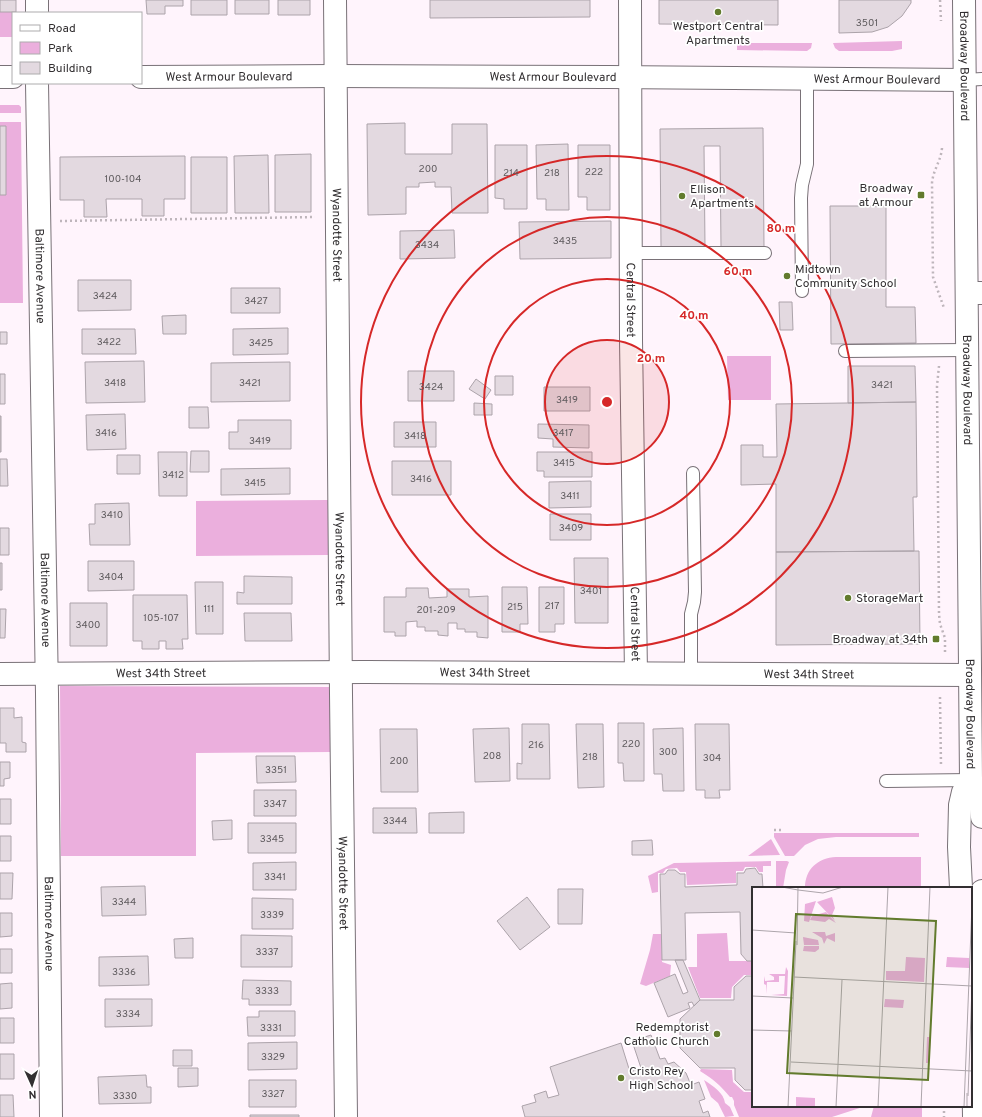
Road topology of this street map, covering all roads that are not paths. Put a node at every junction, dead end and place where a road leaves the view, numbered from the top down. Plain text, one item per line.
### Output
1 (37, 0) edge
2 (335, 0) edge
3 (630, 0) edge
4 (964, 0) edge
5 (37, 12) edge
6 (335, 76) junction
7 (0, 77) edge
8 (12, 77) edge
9 (142, 77) edge
10 (631, 77) junction
11 (807, 79) junction
12 (973, 80) edge
13 (37, 84) edge
14 (631, 253) junction
15 (765, 253) dead end
16 (802, 291) dead end
17 (974, 293) edge
18 (967, 350) junction
19 (845, 351) dead end
20 (693, 473) dead end
21 (975, 527) edge
22 (341, 672) junction
23 (46, 673) junction
24 (636, 673) junction
25 (691, 673) junction
26 (0, 674) edge
27 (970, 675) junction
28 (971, 780) junction
29 (886, 781) dead end
30 (982, 817) edge
31 (961, 887) edge
32 (982, 891) edge
33 (972, 922) edge
34 (972, 934) edge
35 (977, 986) edge
36 (51, 1117) edge
37 (346, 1117) edge
38 (974, 1117) edge

1 - 5 street
2 - 6 street, Wyandotte Street
3 - 10 street, Central Street
4 - 12 street, Broadway Boulevard
6 - 9 street, West Armour Boulevard
6 - 10 street, West Armour Boulevard
6 - 22 street, Wyandotte Street
7 - 8 street
10 - 11 street, West Armour Boulevard
10 - 14 street, Central Street
11 - 12 street, West Armour Boulevard
11 - 16 lane
12 - 17 street, Broadway Boulevard
13 - 23 street, Baltimore Avenue
14 - 15 lane
14 - 24 street, Central Street
17 - 18 street, Broadway Boulevard
18 - 19 lane
18 - 21 street, Broadway Boulevard
20 - 25 lane
21 - 27 street, Broadway Boulevard
22 - 23 street, West 34th Street
22 - 24 street, West 34th Street
22 - 37 street, Wyandotte Street
23 - 26 street, West 34th Street
23 - 36 street, Baltimore Avenue
24 - 25 street, West 34th Street
25 - 27 street, West 34th Street
27 - 28 street, Broadway Boulevard
28 - 29 lane
28 - 30 street, Broadway Boulevard
28 - 31 street, Broadway Boulevard
32 - 33 street
34 - 35 street
35 - 38 street

